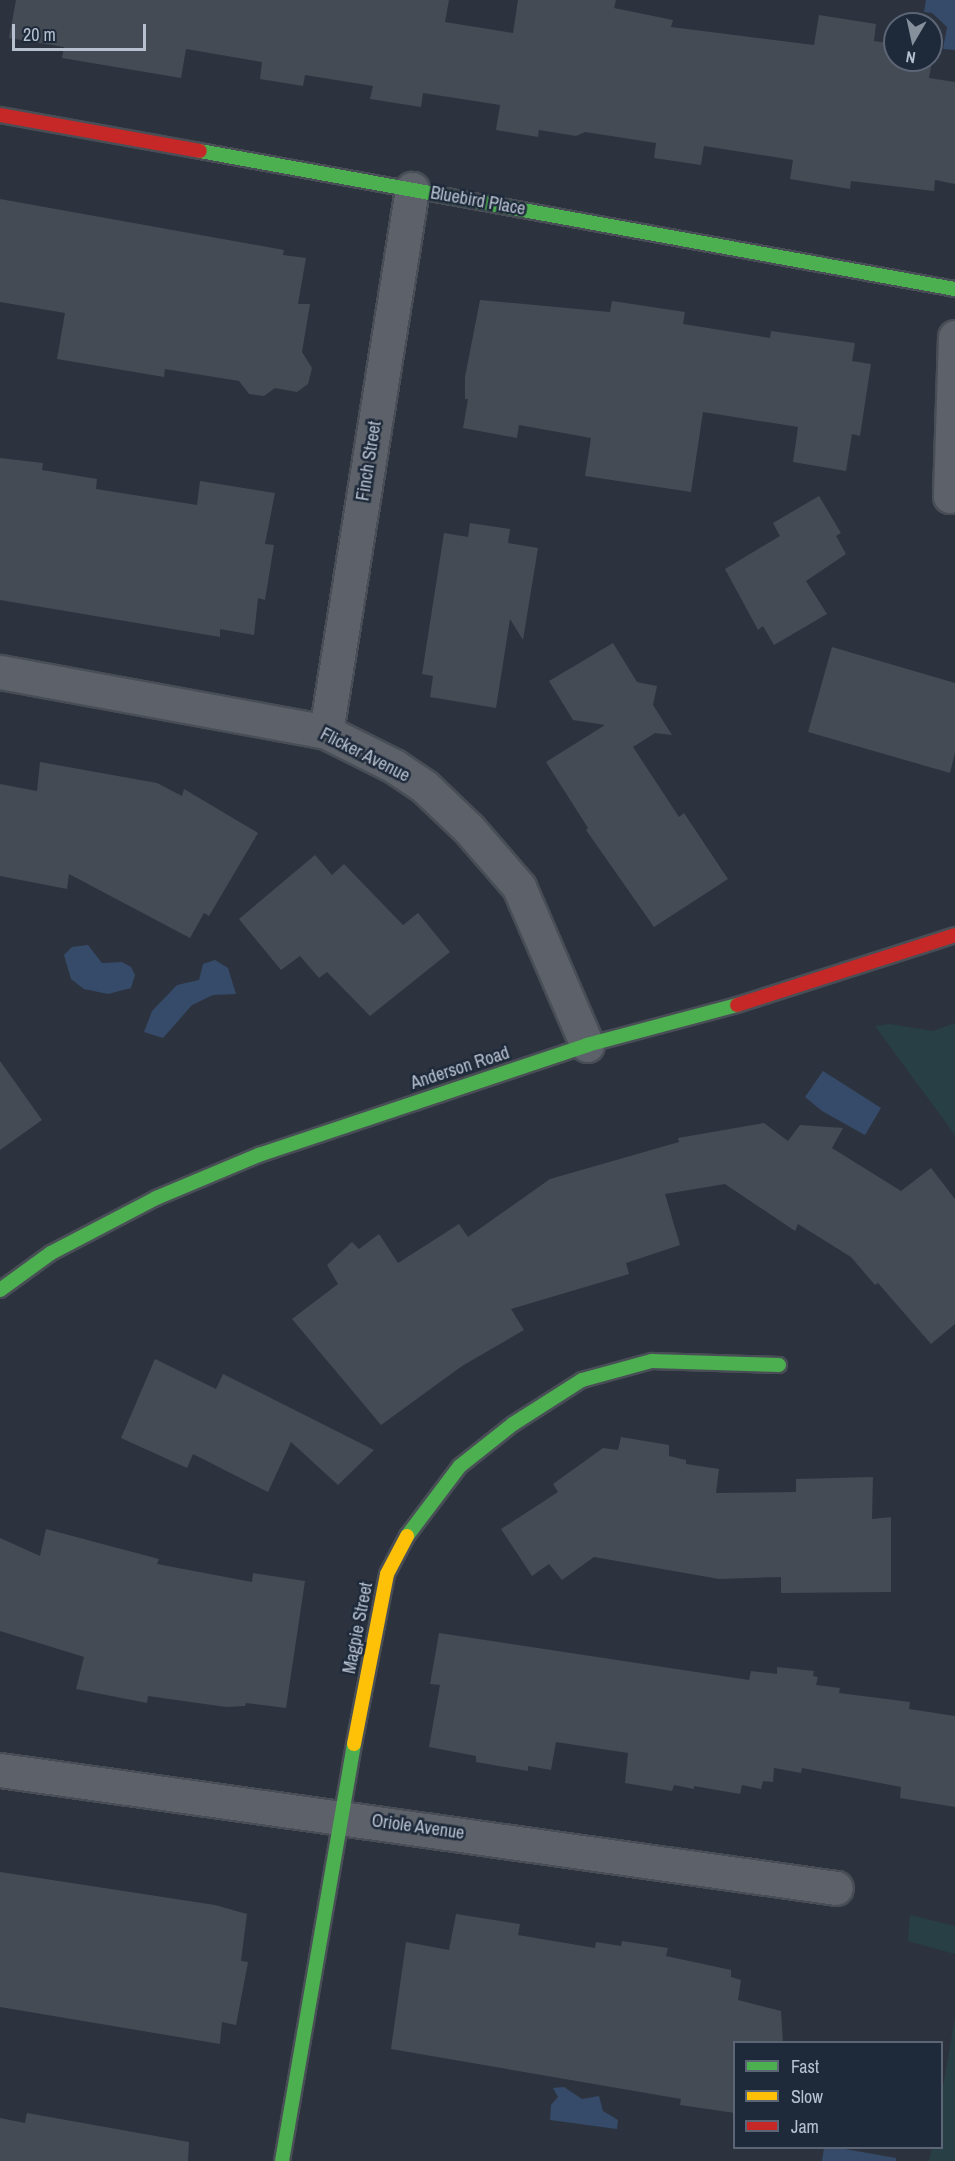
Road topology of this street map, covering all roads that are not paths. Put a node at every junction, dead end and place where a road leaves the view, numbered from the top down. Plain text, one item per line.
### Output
1 (0, 115) edge
2 (412, 189) junction
3 (955, 289) edge
4 (955, 337) edge
5 (955, 494) edge
6 (0, 672) edge
7 (326, 732) junction
8 (955, 935) edge
9 (587, 1045) junction
10 (0, 1290) edge
11 (779, 1365) dead end
12 (0, 1770) edge
13 (340, 1815) junction
14 (836, 1888) dead end
15 (282, 2161) edge

1 - 2 street, Bluebird Place
2 - 3 street, Bluebird Place
2 - 7 street, Finch Street
4 - 5 street
6 - 7 street, Flicker Avenue
7 - 9 street, Flicker Avenue
8 - 9 street, Anderson Road
9 - 10 street, Anderson Road
11 - 13 street, Magpie Street
12 - 13 street, Oriole Avenue
13 - 14 street, Oriole Avenue
13 - 15 street, Magpie Street

